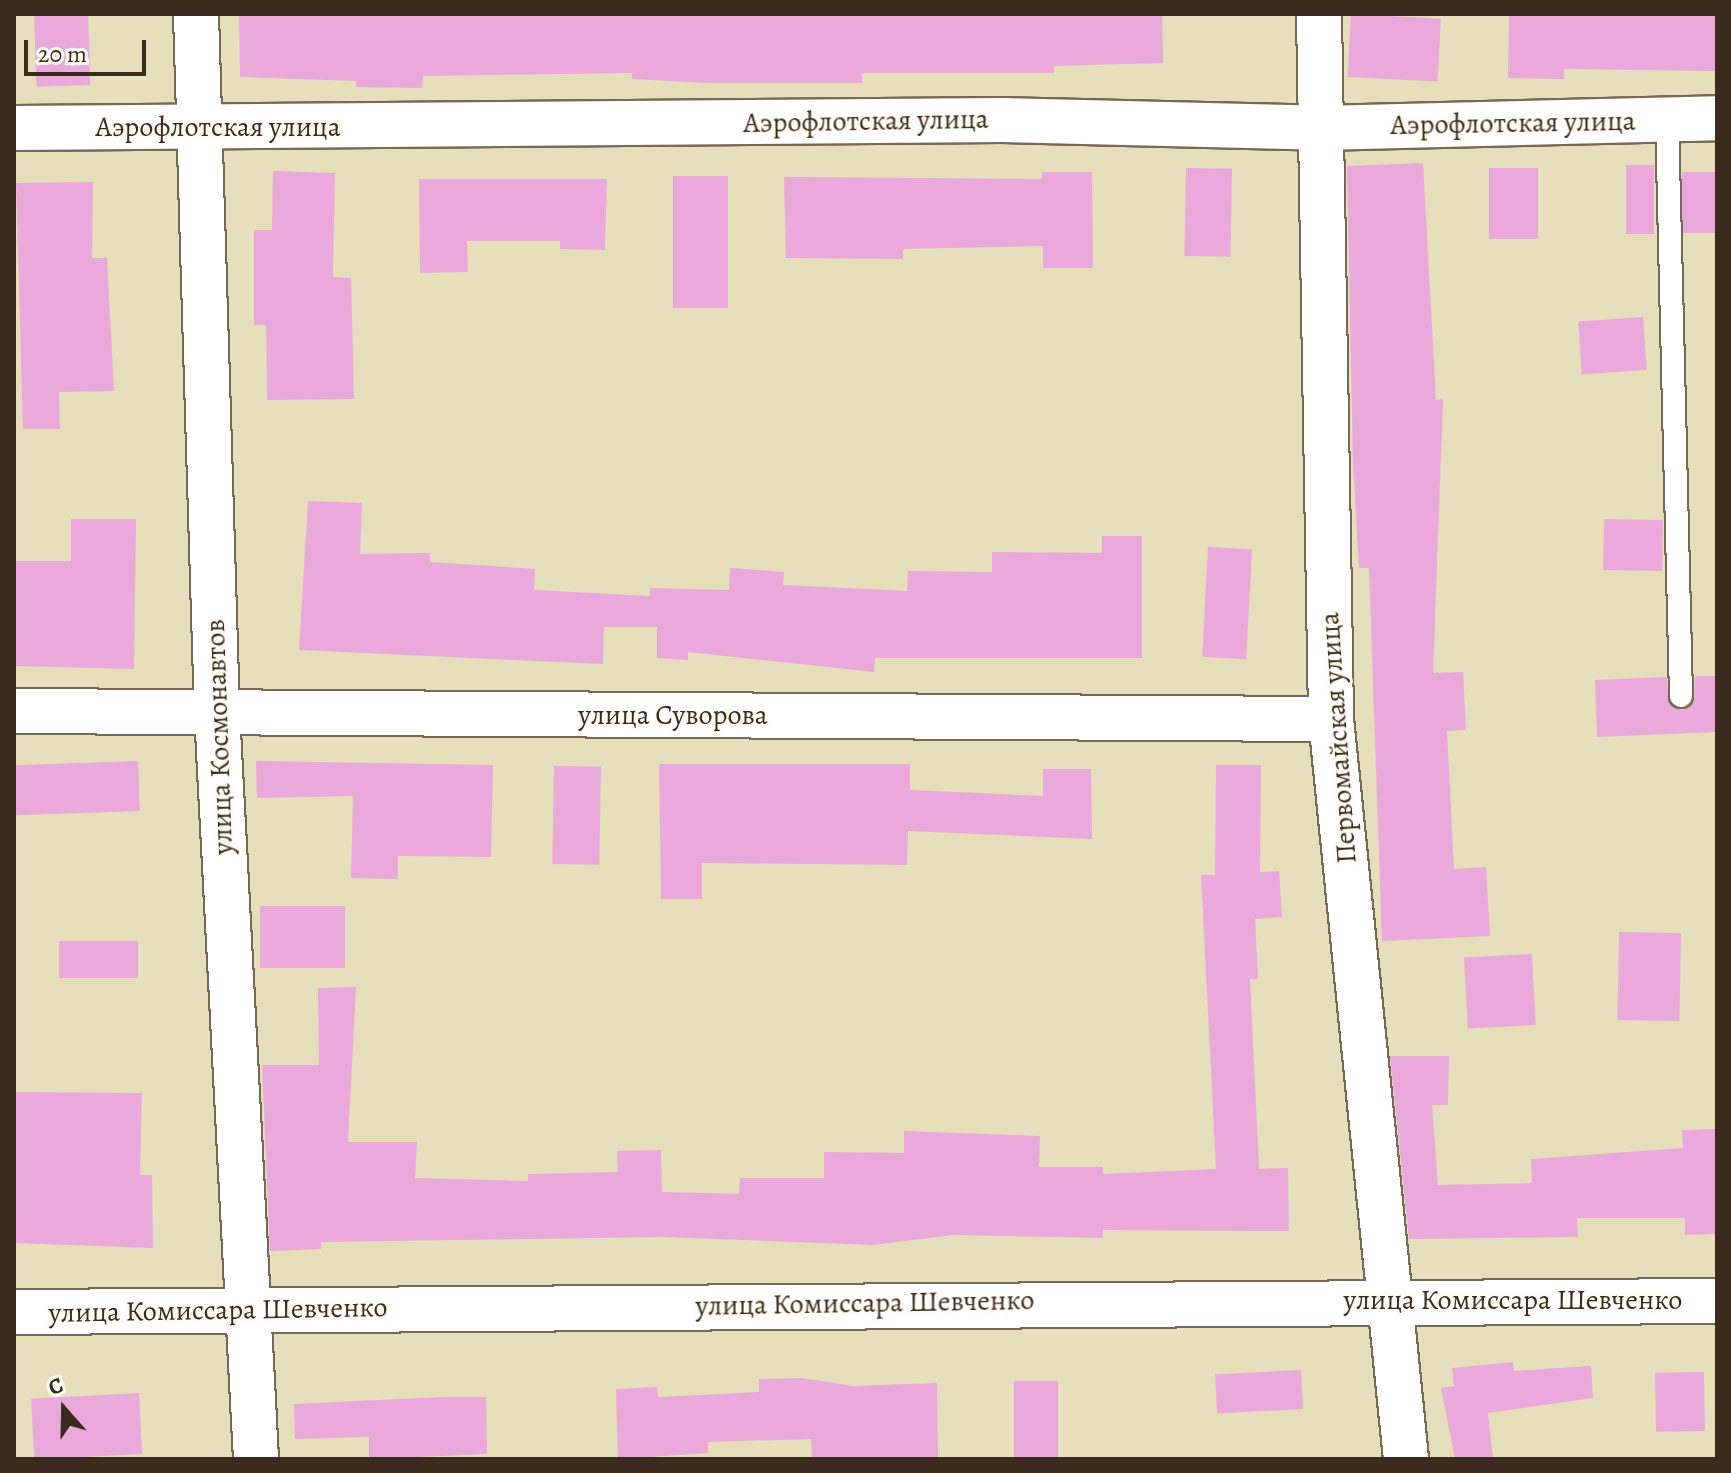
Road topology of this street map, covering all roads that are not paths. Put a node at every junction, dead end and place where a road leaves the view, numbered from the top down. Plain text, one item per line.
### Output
1 (196, 14) edge
2 (1319, 14) edge
3 (1717, 118) edge
4 (1667, 119) junction
5 (14, 128) edge
6 (199, 128) junction
7 (1320, 128) junction
8 (1681, 696) dead end
9 (14, 711) edge
10 (217, 712) junction
11 (1331, 719) junction
12 (1387, 1298) junction
13 (1717, 1301) edge
14 (244, 1310) junction
15 (14, 1312) edge
16 (256, 1459) edge
17 (1406, 1459) edge

1 - 6 street, улица Космонавтов
2 - 7 street, Первомайская улица
3 - 4 street, Аэрофлотская улица
4 - 7 street, Аэрофлотская улица
4 - 8 lane
5 - 6 street, Аэрофлотская улица
6 - 7 street, Аэрофлотская улица
6 - 10 street, улица Космонавтов
7 - 11 street, Первомайская улица
9 - 10 street, улица Суворова
10 - 11 street, улица Суворова
10 - 14 street, улица Космонавтов
11 - 12 street, Первомайская улица
12 - 13 street, улица Комиссара Шевченко
12 - 14 street, улица Комиссара Шевченко
12 - 17 street, Первомайская улица
14 - 15 street, улица Комиссара Шевченко
14 - 16 street, улица Космонавтов

